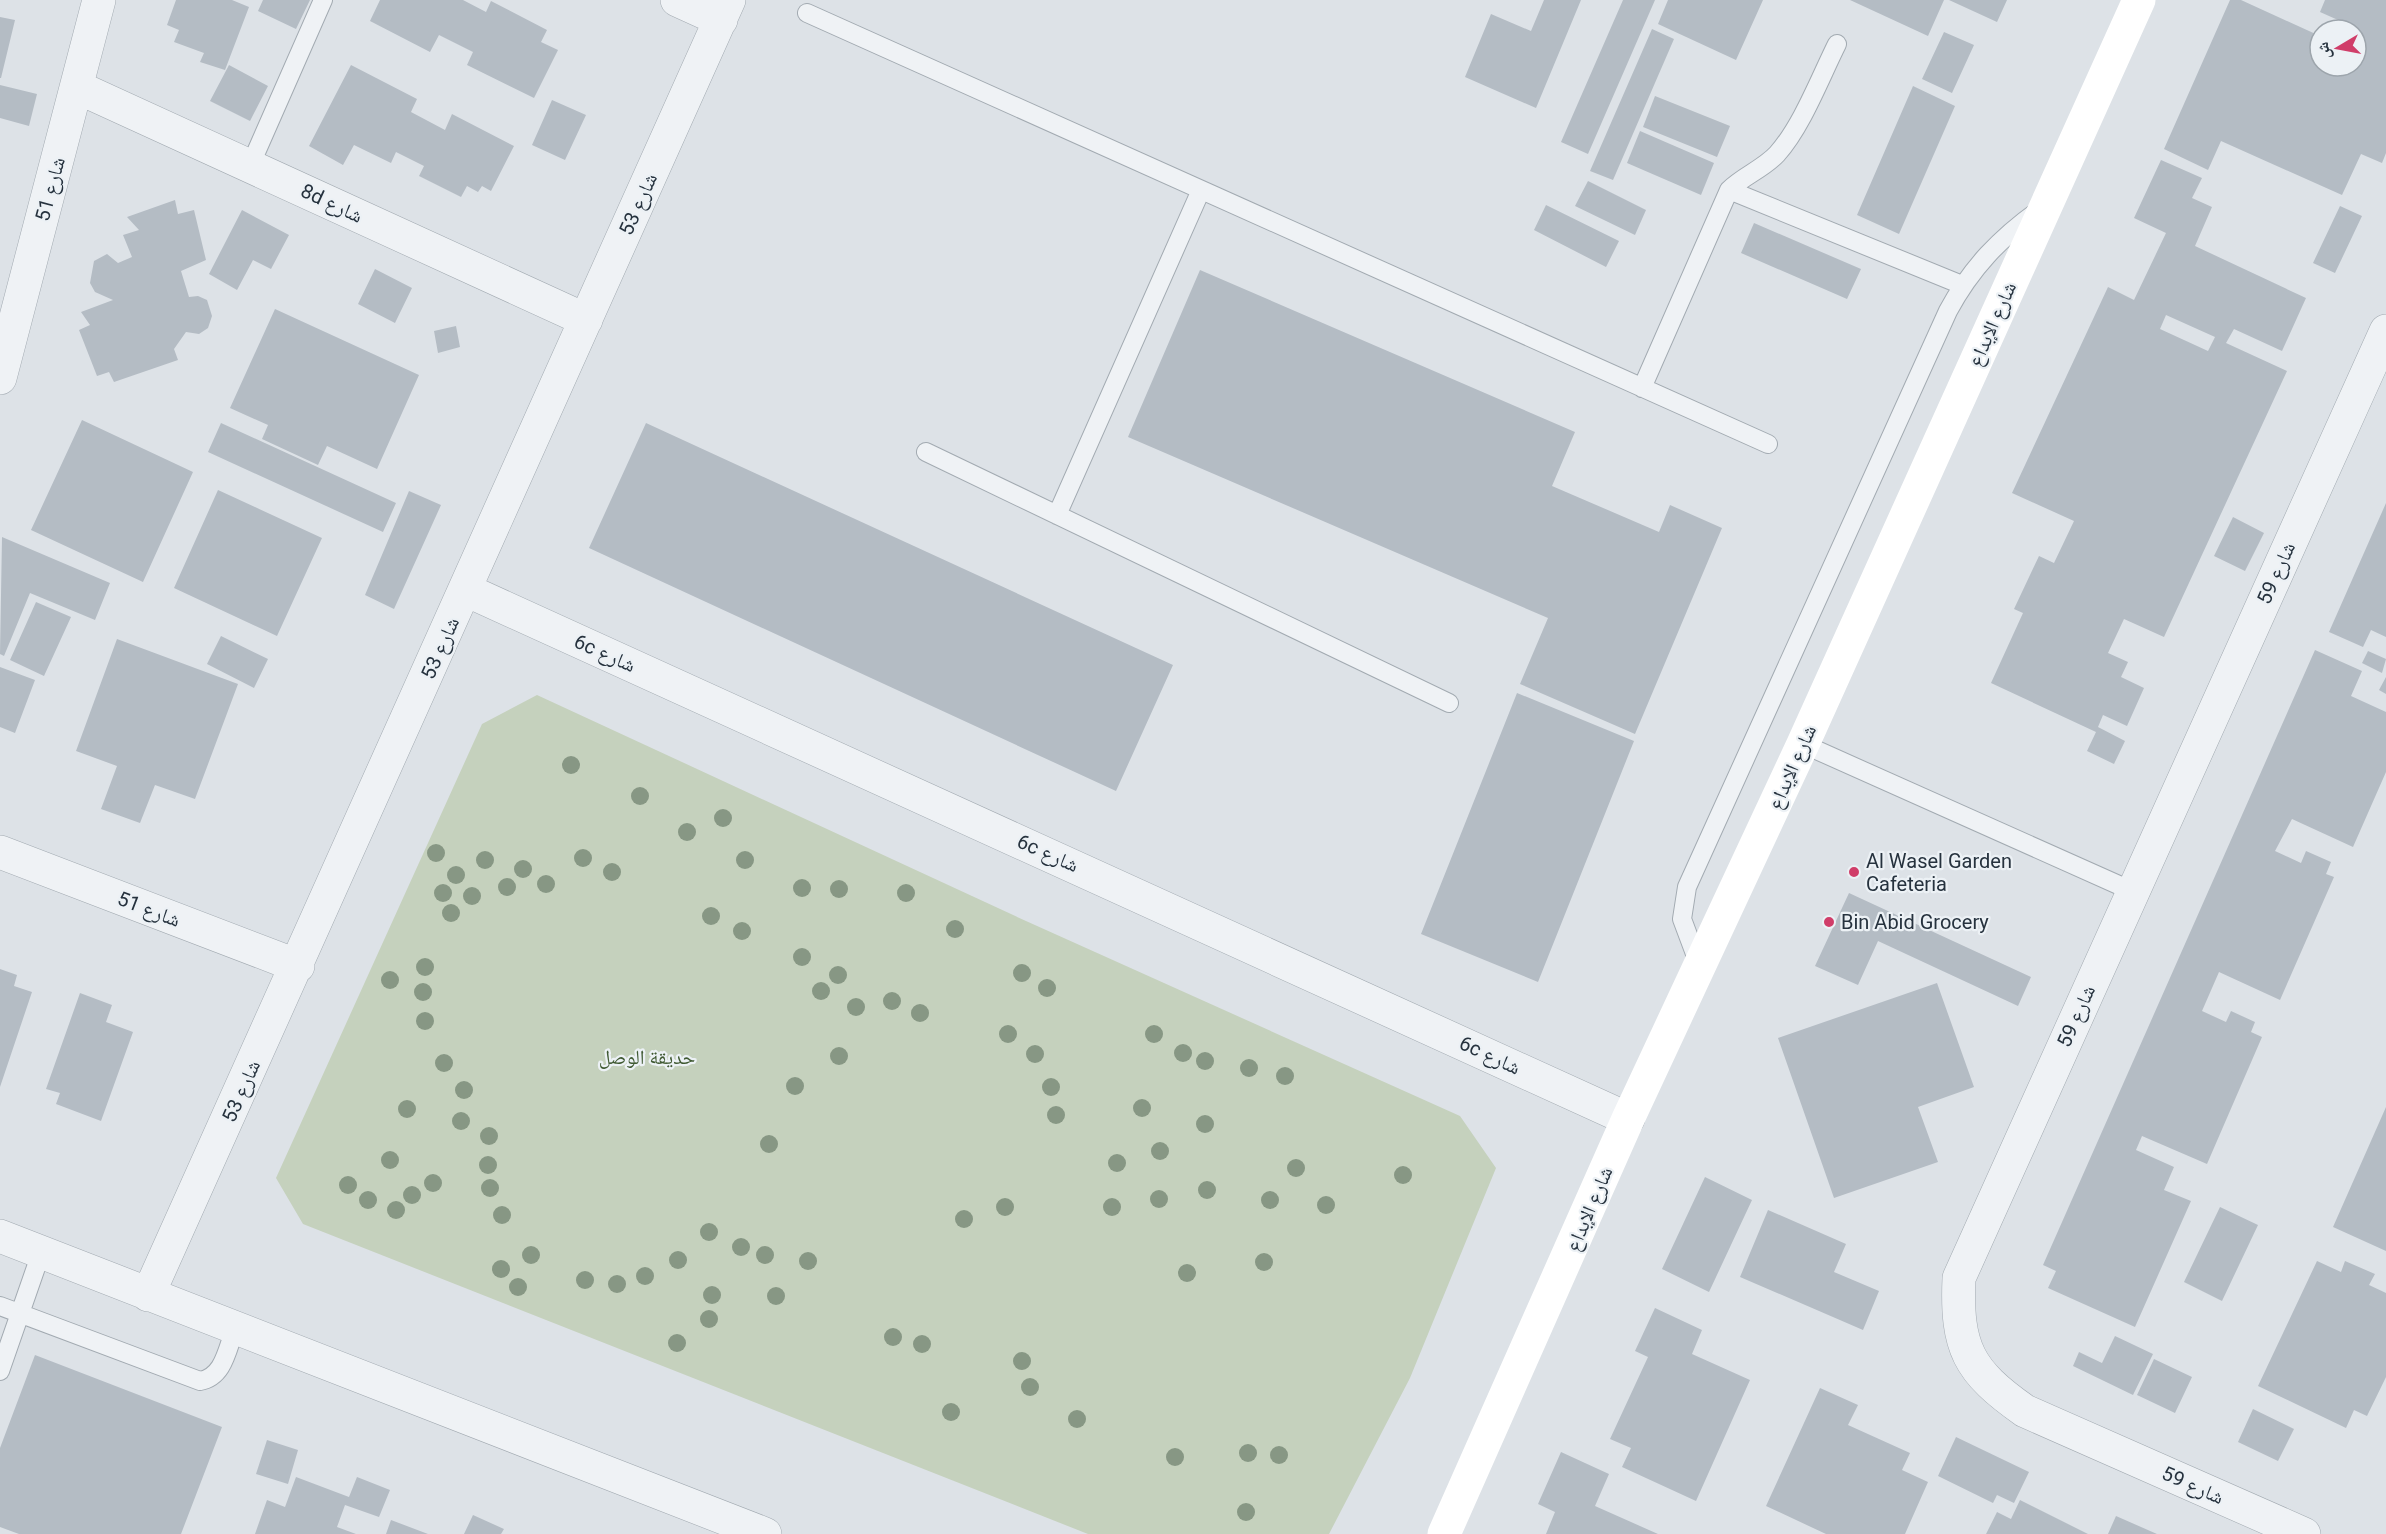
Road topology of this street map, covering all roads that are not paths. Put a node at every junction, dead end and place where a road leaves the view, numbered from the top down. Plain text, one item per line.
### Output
1 (99, 0) edge
2 (323, 0) edge
3 (676, 0) edge
4 (2139, 0) edge
5 (725, 10) edge
6 (807, 13) dead end
7 (1837, 44) dead end
8 (77, 87) junction
9 (250, 166) junction
10 (1202, 190) junction
11 (1729, 190) junction
12 (2046, 206) junction
13 (1962, 285) junction
14 (586, 320) junction
15 (2386, 331) edge
16 (0, 378) edge
17 (1642, 388) junction
18 (1768, 444) dead end
19 (926, 452) dead end
20 (1058, 515) junction
21 (466, 590) junction
22 (1449, 703) dead end
23 (1803, 744) junction
24 (0, 852) edge
25 (2132, 891) junction
26 (298, 966) junction
27 (1700, 968) junction
28 (1628, 1119) junction
29 (0, 1236) edge
30 (41, 1253) junction
31 (148, 1295) junction
32 (0, 1306) edge
33 (22, 1314) junction
34 (235, 1329) junction
35 (0, 1371) edge
36 (765, 1534) edge
37 (1444, 1534) edge
38 (2304, 1534) edge

1 - 8 street, شارع 51
2 - 9 lane
3 - 5 street
4 - 12 street, شارع الإبداع
5 - 14 street, شارع 53
6 - 10 lane
7 - 11 lane
8 - 9 street, 8d شارع
8 - 16 street, شارع 51
9 - 14 street, 8d شارع
10 - 17 lane
10 - 20 lane
11 - 13 lane
11 - 17 lane
12 - 13 lane
12 - 23 street, شارع الإبداع
13 - 27 lane
14 - 21 street, شارع 53
15 - 25 street, شارع 59
17 - 18 lane
19 - 20 lane
20 - 22 lane
21 - 26 street, شارع 53
21 - 28 street, 6c شارع
23 - 25 lane
23 - 27 street, شارع الإبداع
24 - 26 street, شارع 51
25 - 38 street, شارع 59
26 - 31 street, شارع 53
27 - 28 street, شارع الإبداع
28 - 37 street, شارع الإبداع
29 - 30 street
30 - 31 street
30 - 33 lane
31 - 34 street
32 - 33 lane
33 - 34 lane
33 - 35 lane
34 - 36 street

